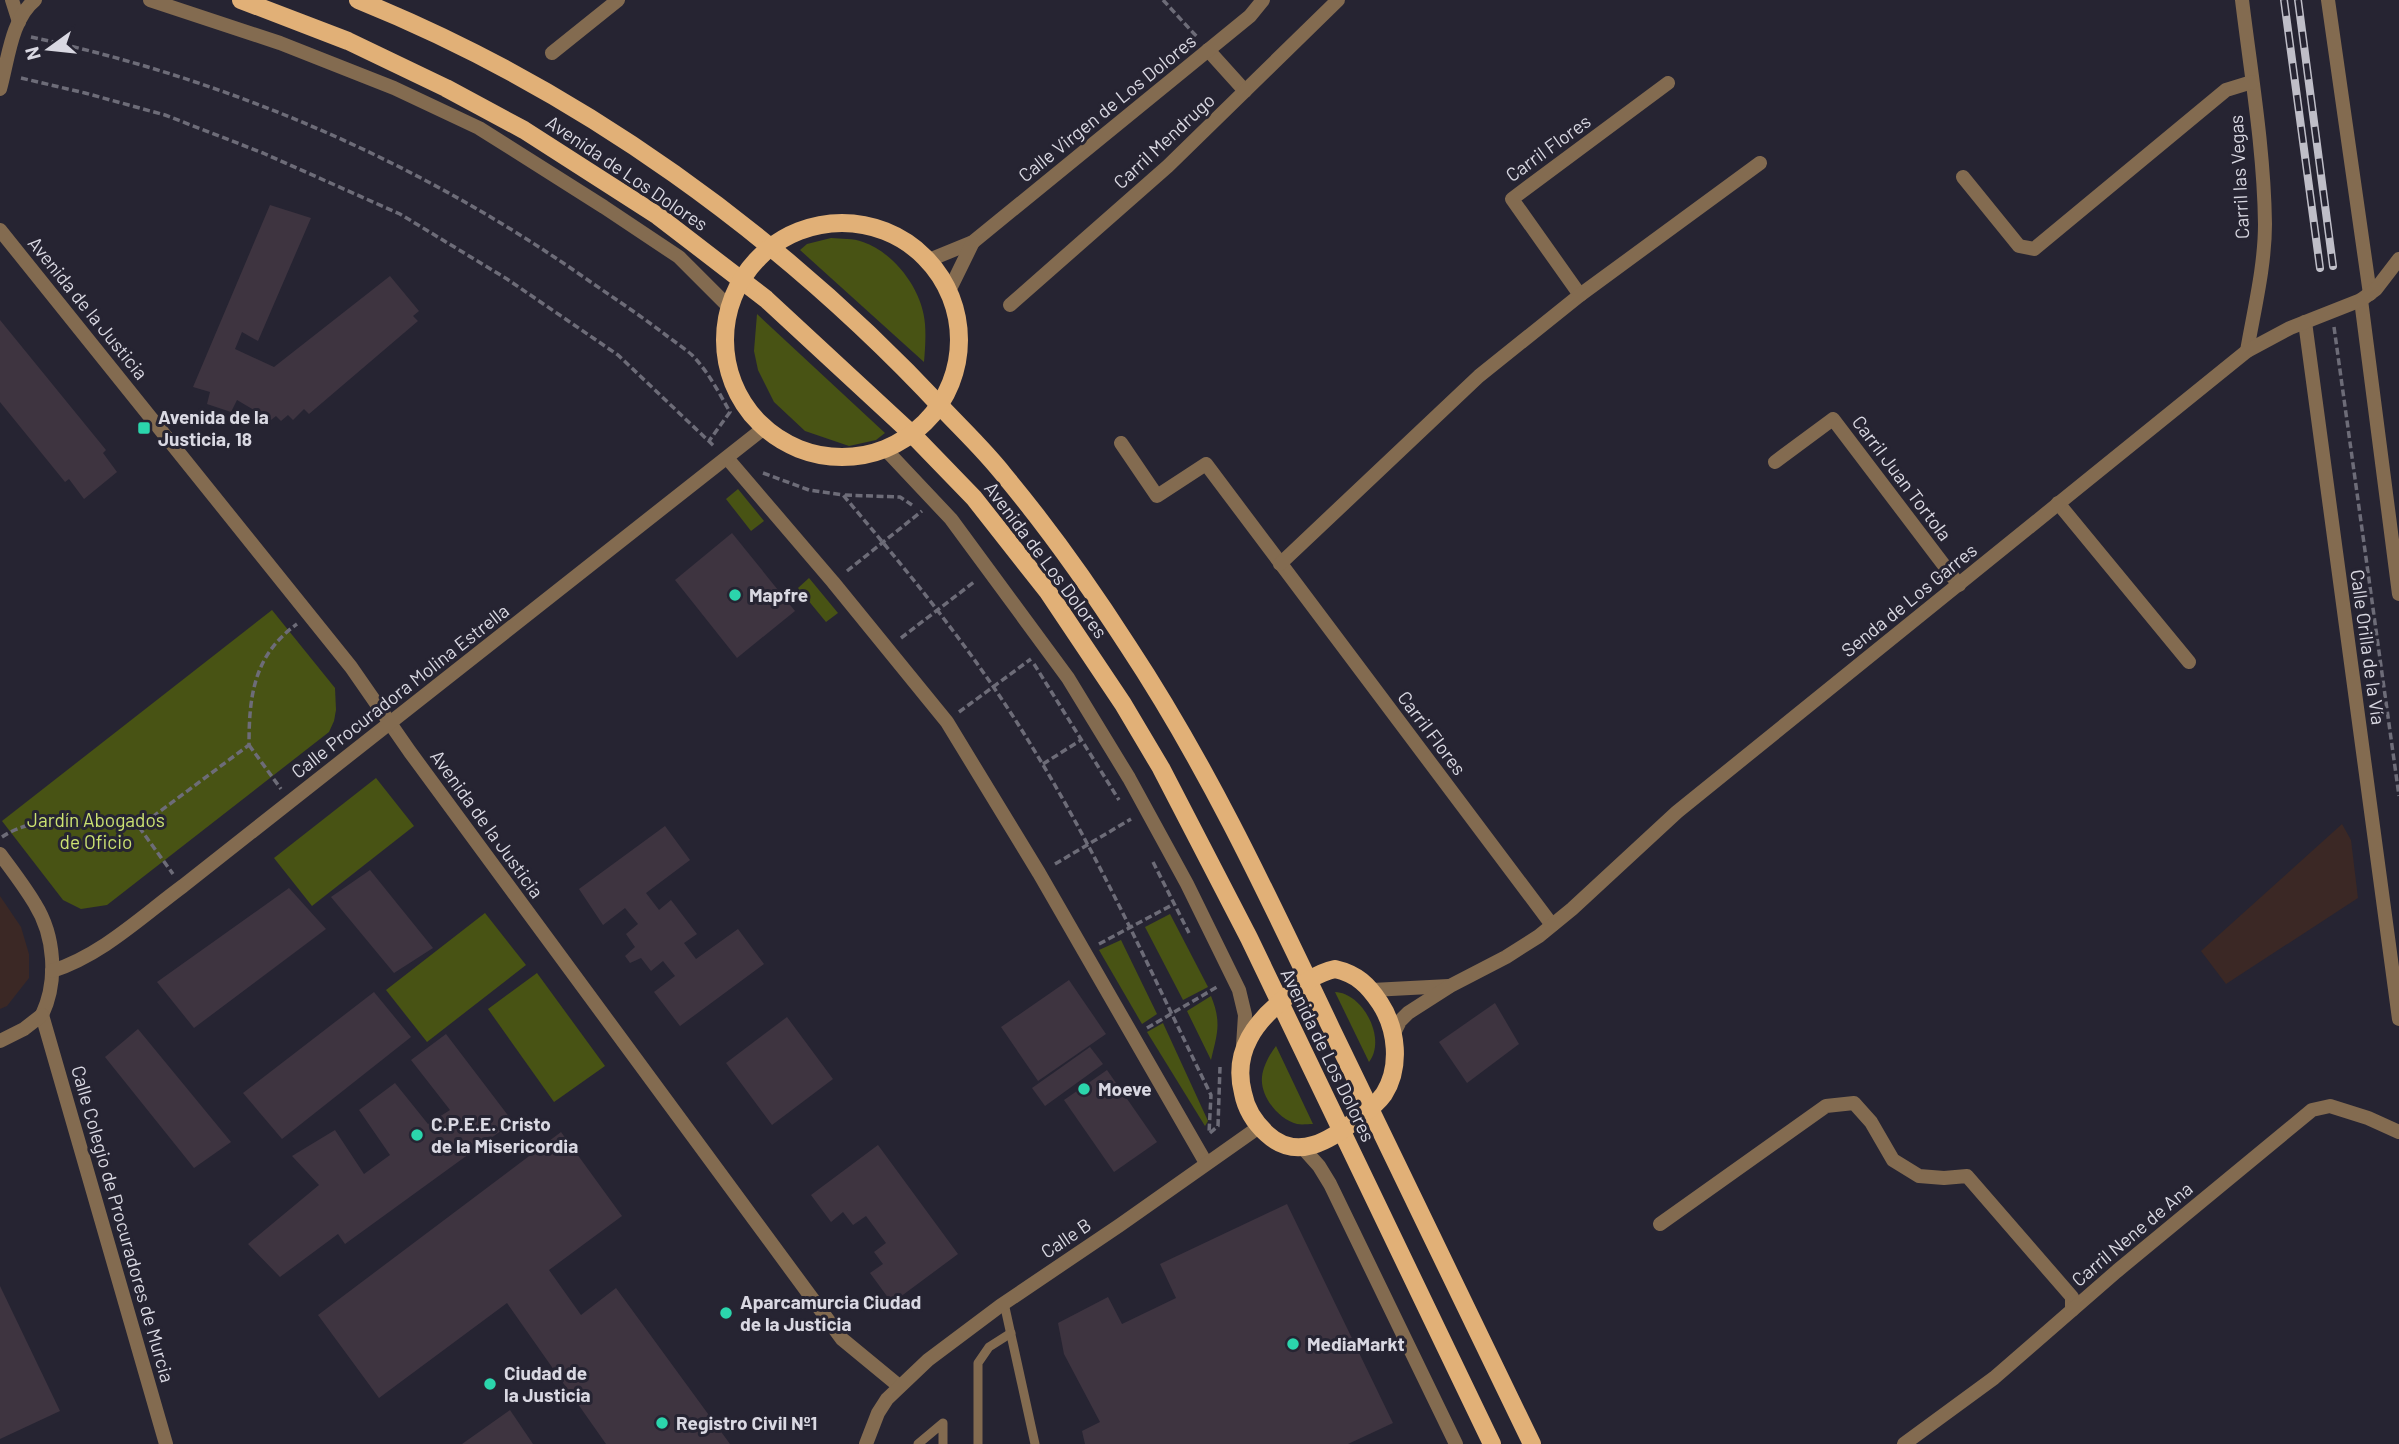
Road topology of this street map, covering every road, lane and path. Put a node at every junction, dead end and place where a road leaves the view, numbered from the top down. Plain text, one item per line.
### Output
1 (12, 0) edge
2 (35, 0) edge
3 (150, 0) edge
4 (241, 0) edge
5 (358, 0) edge
6 (618, 0) edge
7 (1163, 0) edge
8 (1263, 0) edge
9 (1338, 0) edge
10 (2242, 0) edge
11 (2328, 0) edge
12 (17, 28) junction
13 (1209, 50) junction
14 (552, 53) dead end
15 (2, 82) edge
16 (2252, 82) junction
17 (1668, 83) dead end
18 (1245, 91) junction
19 (1760, 163) dead end
20 (1963, 177) dead end
21 (0, 230) edge
22 (973, 242) junction
23 (770, 246) junction
24 (2399, 259) edge
25 (929, 260) junction
26 (741, 278) junction
27 (949, 290) junction
28 (1580, 295) junction
29 (2365, 297) junction
30 (1010, 305) dead end
31 (729, 307) junction
32 (2331, 311) junction
33 (2305, 322) junction
34 (2247, 351) junction
35 (940, 406) junction
36 (764, 428) junction
37 (913, 435) junction
38 (709, 441) junction
39 (1121, 443) dead end
40 (886, 450) junction
41 (727, 458) junction
42 (1775, 462) dead end
43 (747, 479) junction
44 (844, 495) junction
45 (2058, 503) junction
46 (883, 542) junction
47 (1280, 564) junction
48 (967, 572) dead end
49 (833, 582) junction
50 (1959, 585) junction
51 (2399, 594) edge
52 (938, 611) junction
53 (309, 615) junction
54 (887, 649) junction
55 (2189, 662) dead end
56 (993, 687) junction
57 (391, 722) junction
58 (947, 722) junction
59 (1081, 740) junction
60 (249, 745) junction
61 (1043, 764) junction
62 (2399, 796) edge
63 (291, 801) junction
64 (1124, 807) dead end
65 (1131, 819) dead end
66 (139, 827) junction
67 (0, 838) edge
68 (1089, 845) junction
69 (0, 854) edge
70 (1150, 855) dead end
71 (1040, 873) junction
72 (183, 886) junction
73 (1174, 904) junction
74 (1552, 925) junction
75 (1130, 929) junction
76 (1194, 941) dead end
77 (1084, 950) junction
78 (52, 971) junction
79 (1213, 978) dead end
80 (1308, 980) junction
81 (1217, 986) junction
82 (1450, 986) junction
83 (1372, 990) junction
84 (1222, 998) dead end
85 (1279, 1002) junction
86 (1171, 1013) junction
87 (42, 1015) junction
88 (2399, 1019) edge
89 (1394, 1033) junction
90 (1133, 1036) junction
91 (0, 1041) edge
92 (1242, 1051) junction
93 (1222, 1056) dead end
94 (1370, 1109) junction
95 (1259, 1126) junction
96 (1342, 1131) junction
97 (2399, 1132) edge
98 (1209, 1134) junction
99 (1302, 1147) junction
100 (1224, 1150) junction
101 (1206, 1163) junction
102 (1660, 1224) dead end
103 (1004, 1303) junction
104 (2073, 1310) junction
105 (1011, 1333) junction
106 (899, 1386) junction
107 (166, 1444) edge
108 (866, 1444) edge
109 (918, 1444) edge
110 (943, 1444) edge
111 (978, 1444) edge
112 (1035, 1444) edge
113 (1456, 1444) edge
114 (1492, 1444) edge
115 (1532, 1444) edge
116 (1904, 1444) edge

1 - 12 street
2 - 12 street
3 - 31 street
4 - 26 main road, Avenida de Los Dolores
5 - 23 main road, Avenida de Los Dolores
6 - 14 street
7 - 13 path
8 - 13 street, Calle Virgen de Los Dolores
9 - 18 street, Carril Mendrugo
10 - 16 street, Carril las Vegas
11 - 29 street, Calle Orilla de la Vía
12 - 15 street
12 - 38 path
13 - 18 street
13 - 22 street, Calle Virgen de Los Dolores
15 - 38 path
16 - 20 street
16 - 34 street, Carril las Vegas
17 - 28 street, Carril Flores
18 - 30 street, Carril Mendrugo
19 - 28 street
21 - 53 street, Avenida de la Justicia
22 - 25 street, Calle Virgen de Los Dolores
22 - 27 street, Calle Virgen de Los Dolores
23 - 25 main road
23 - 26 main road
23 - 35 main road, Avenida de Los Dolores
24 - 29 street, Senda de Los Garres
25 - 27 main road
26 - 31 main road
26 - 37 main road, Avenida de Los Dolores
27 - 35 main road
28 - 47 street
29 - 32 street, Senda de Los Garres
29 - 51 street, Calle Orilla de la Vía
31 - 36 main road
32 - 33 street, Senda de Los Garres
32 - 62 path
33 - 34 street, Senda de Los Garres
33 - 88 street, Calle Orilla de la Vía
34 - 45 street, Senda de Los Garres
35 - 37 main road
35 - 80 main road, Avenida de Los Dolores
36 - 40 main road
36 - 41 street, Calle Procuradora Molina Estrella
37 - 40 main road
37 - 85 main road, Avenida de Los Dolores
38 - 41 path
39 - 47 street, Carril Flores
40 - 92 street
41 - 43 street
41 - 57 street, Calle Procuradora Molina Estrella
42 - 50 street, Carril Juan Tortola
43 - 44 path
43 - 49 street
44 - 46 path
44 - 46 path
45 - 50 street, Senda de Los Garres
45 - 55 street
46 - 49 path
46 - 52 path
47 - 74 street, Carril Flores
48 - 52 path
49 - 54 street
50 - 74 street, Senda de Los Garres
52 - 54 path
52 - 56 path
53 - 57 street, Avenida de la Justicia
53 - 60 path
54 - 58 street
56 - 58 path
56 - 59 path
56 - 61 path
57 - 63 street, Calle Procuradora Molina Estrella
57 - 106 street, Avenida de la Justicia
58 - 71 street
59 - 61 path
59 - 64 path
60 - 63 path
60 - 66 path
61 - 68 path
63 - 72 street, Calle Procuradora Molina Estrella
65 - 68 path
66 - 67 path
66 - 72 path
68 - 71 path
68 - 75 path
69 - 78 street
70 - 73 path
71 - 77 street
72 - 78 street, Calle Procuradora Molina Estrella
73 - 75 path
73 - 76 path
74 - 82 street, Senda de Los Garres
75 - 77 path
75 - 86 path
77 - 90 street
78 - 87 street
79 - 81 path
80 - 83 main road
80 - 85 main road
80 - 94 main road, Avenida de Los Dolores
81 - 84 path
81 - 86 path
82 - 83 street
82 - 89 street, Senda de Los Garres
83 - 89 main road
85 - 92 main road
85 - 96 main road, Avenida de Los Dolores
86 - 90 path
86 - 98 path
87 - 91 street
87 - 107 street, Calle Colegio de Procuradores de Murcia
89 - 94 main road
90 - 101 street
92 - 95 main road
93 - 98 path
94 - 96 main road
94 - 115 main road, Avenida de Los Dolores
95 - 99 main road
95 - 100 street, Calle B
96 - 99 main road
96 - 114 main road, Avenida de Los Dolores
97 - 104 street, Carril Nene de Ana
98 - 100 path
99 - 113 street
100 - 101 street, Calle B
101 - 103 street, Calle B
102 - 104 street
103 - 105 lane
103 - 106 street, Calle B
104 - 116 street, Carril Nene de Ana
105 - 111 lane
105 - 112 lane
106 - 108 street
109 - 110 lane

